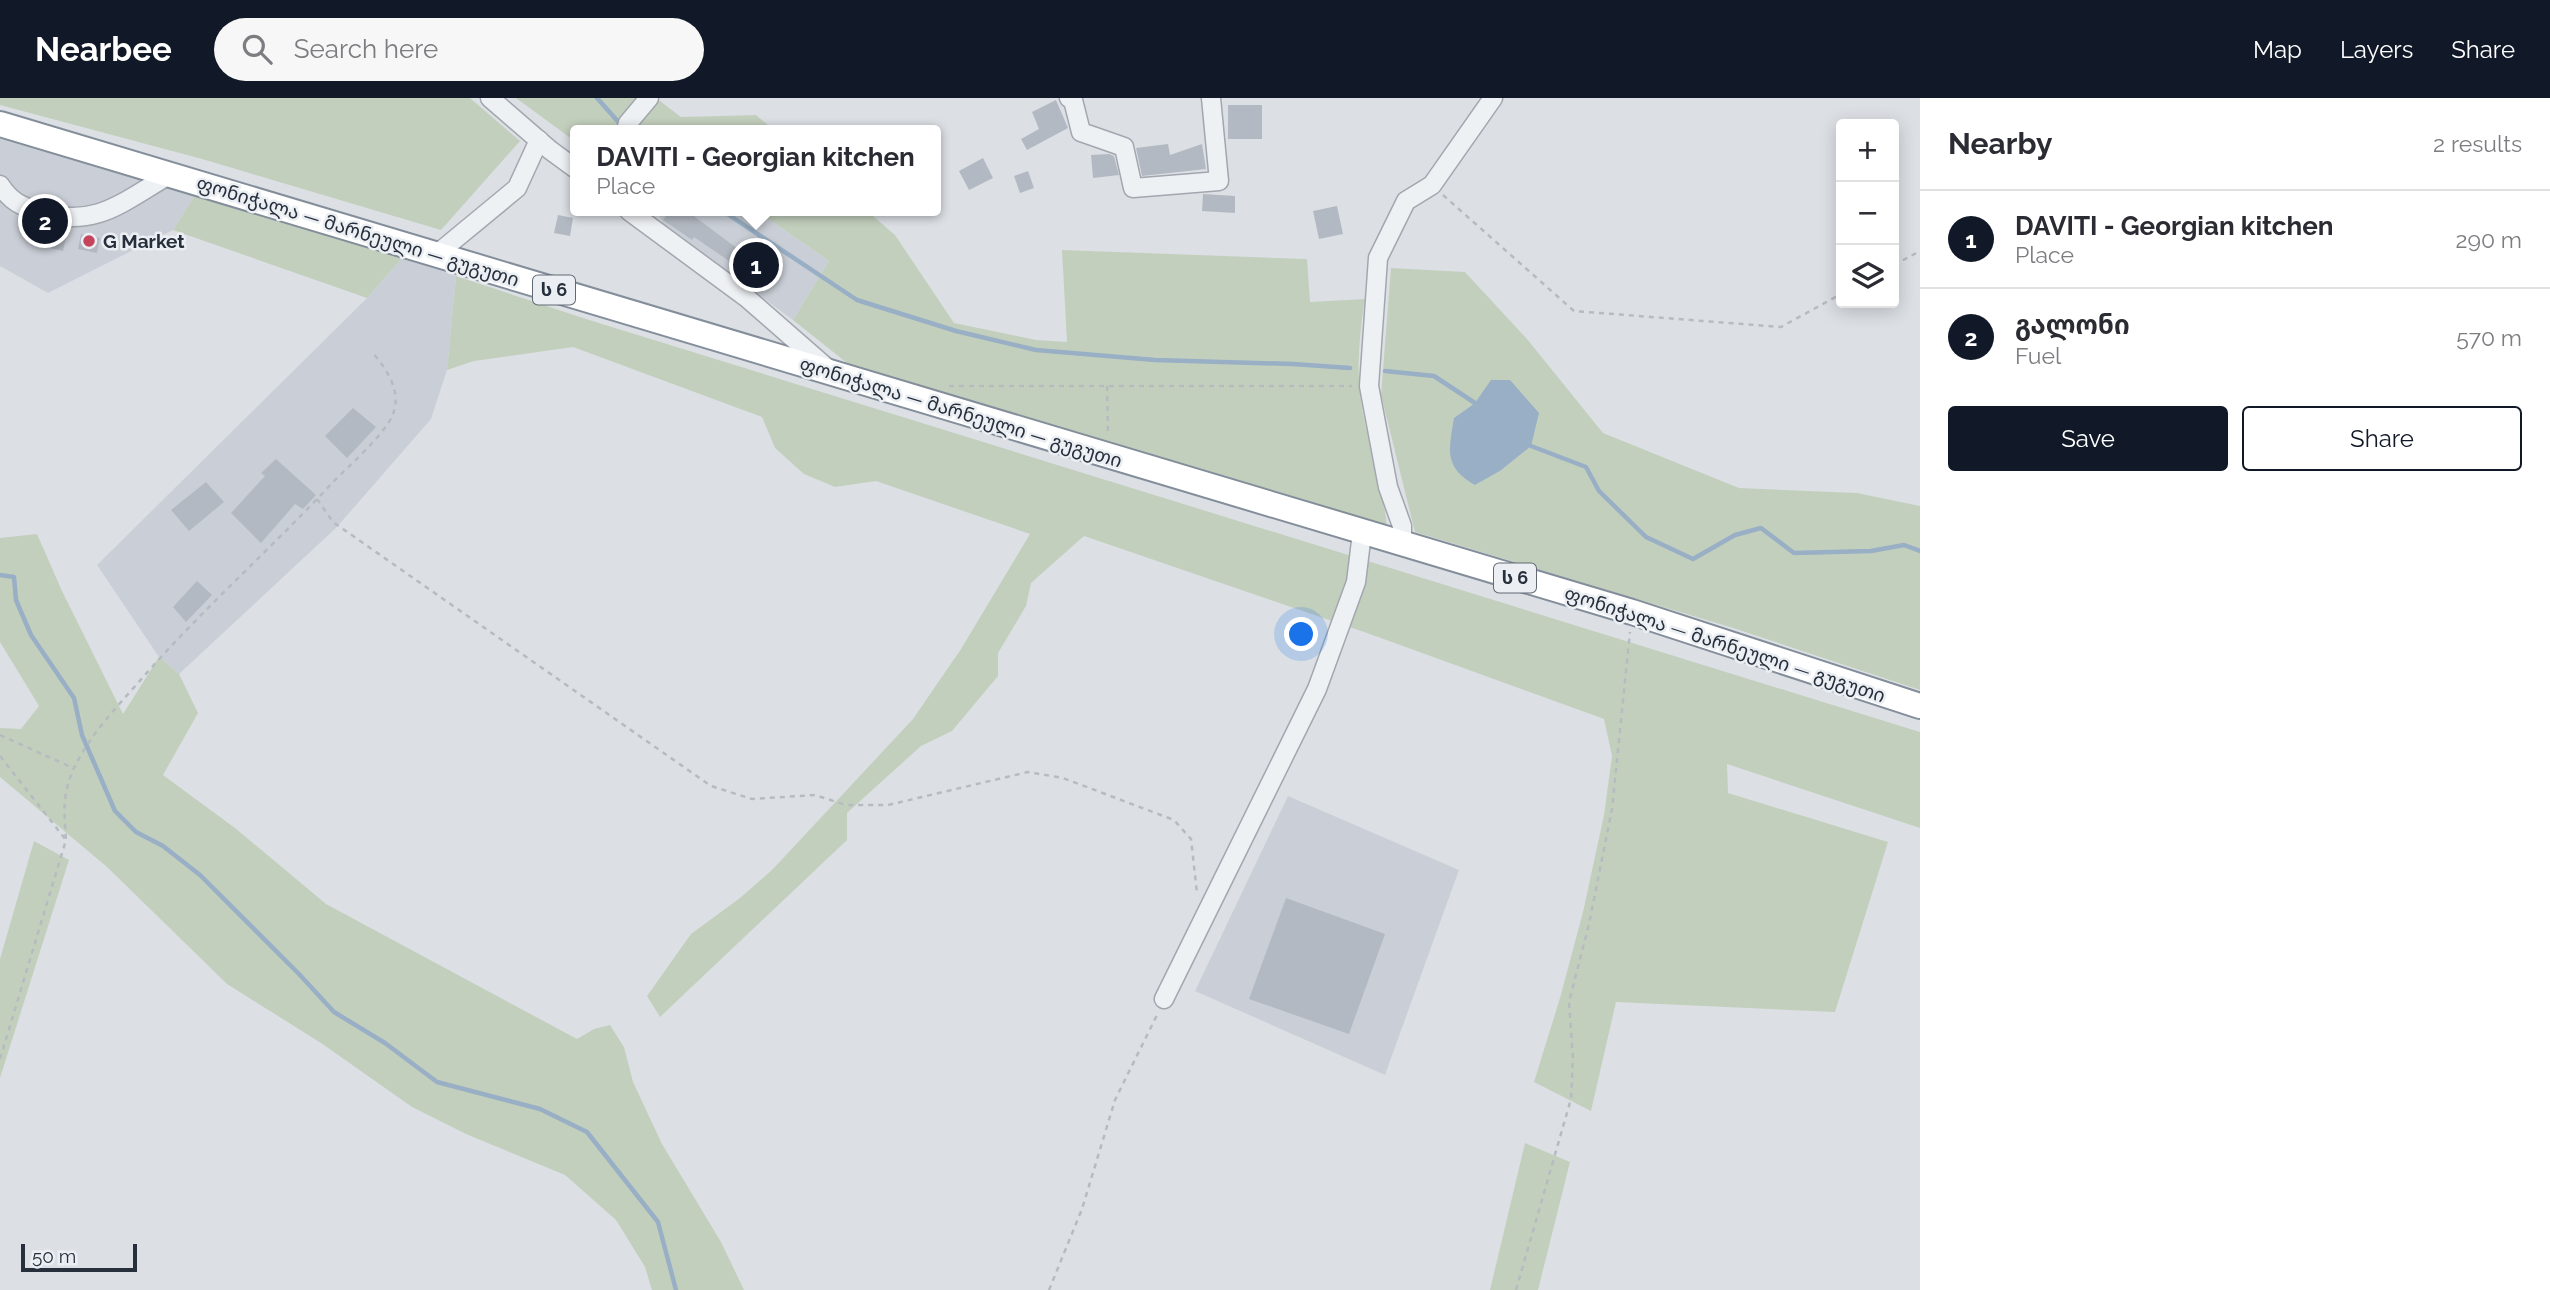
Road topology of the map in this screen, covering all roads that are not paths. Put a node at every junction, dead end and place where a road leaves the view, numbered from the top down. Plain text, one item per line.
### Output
1 (490, 98) edge
2 (649, 98) edge
3 (1211, 98) edge
4 (1493, 98) edge
5 (1074, 99) edge
6 (0, 124) edge
7 (628, 125) edge
8 (539, 140) junction
9 (570, 164) edge
10 (171, 174) junction
11 (0, 185) edge
12 (635, 216) edge
13 (651, 216) edge
14 (665, 239) junction
15 (437, 254) junction
16 (835, 375) junction
17 (1362, 533) junction
18 (1402, 544) junction
19 (1920, 706) edge
20 (1164, 999) road end

1 - 8 street
2 - 7 street
3 - 5 street
4 - 18 street
6 - 10 highway, ფონიჭალა — მარნეული — გუგუთი / ს 6
8 - 9 street
8 - 15 street
10 - 11 street
10 - 15 highway, ფონიჭალა — მარნეული — გუგუთი / ს 6
12 - 14 street
13 - 14 street
14 - 16 street
15 - 16 highway, ფონიჭალა — მარნეული — გუგუთი / ს 6
16 - 17 highway, ფონიჭალა — მარნეული — გუგუთი / ს 6
17 - 18 highway, ფონიჭალა — მარნეული — გუგუთი / ს 6
17 - 20 street
18 - 19 highway, ფონიჭალა — მარნეული — გუგუთი / ს 6

